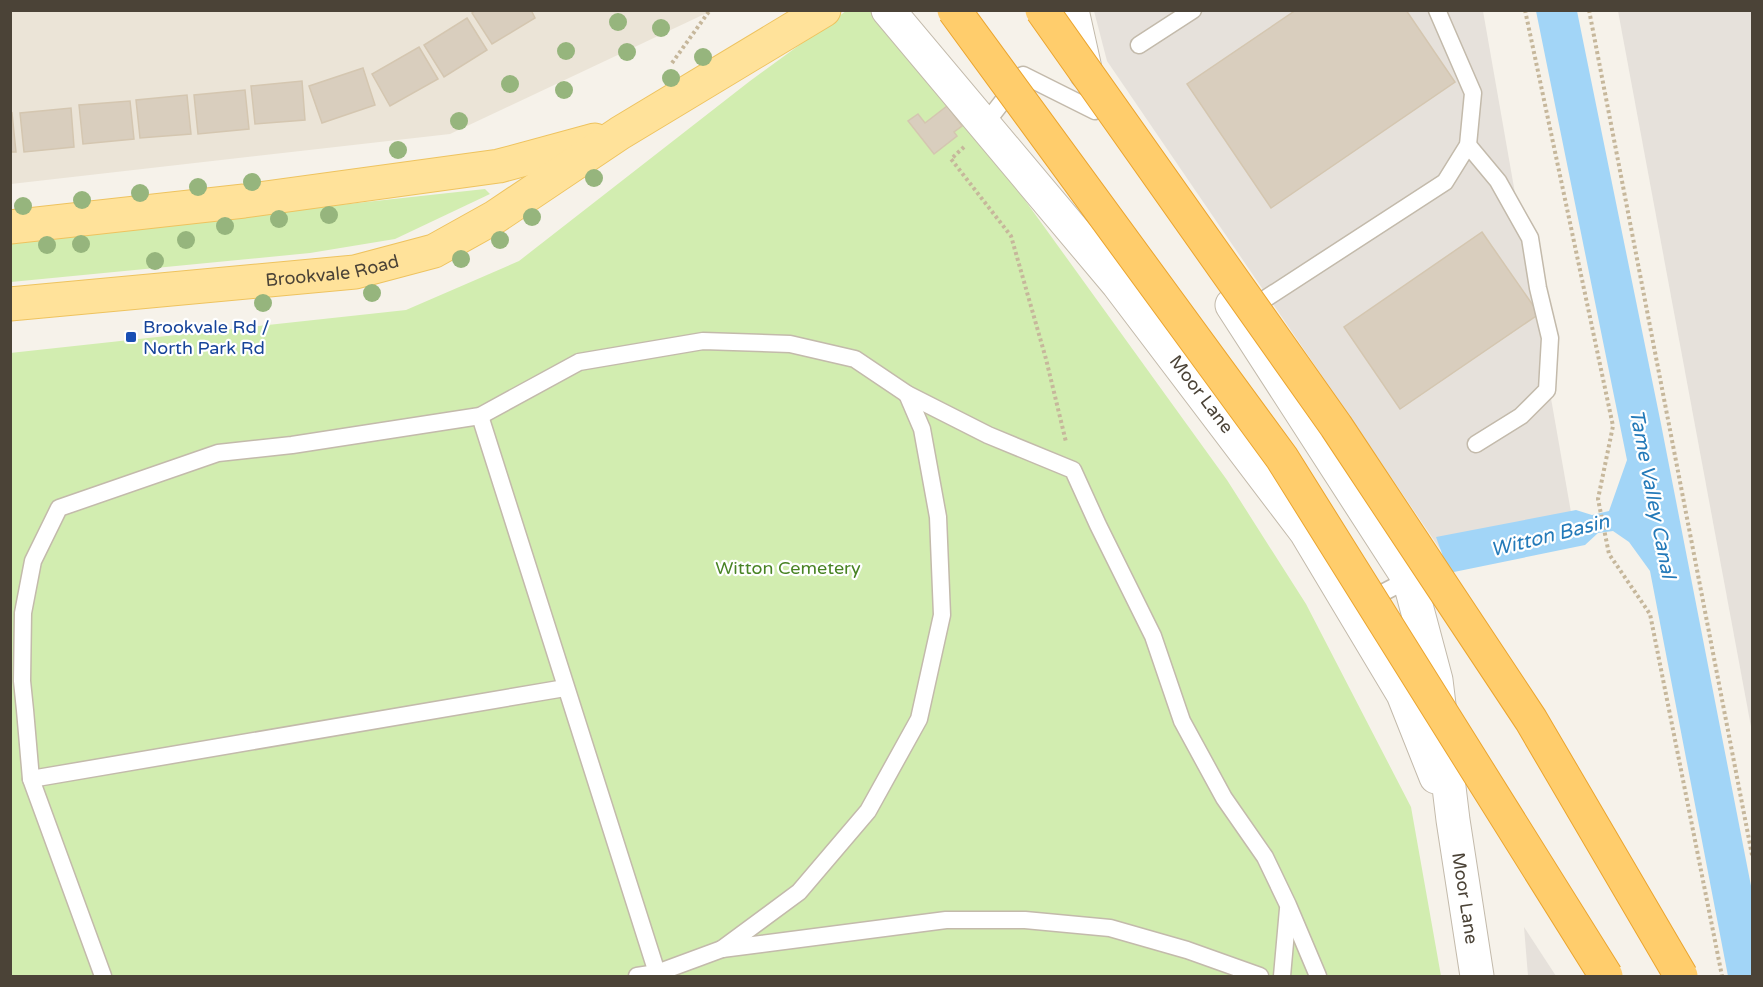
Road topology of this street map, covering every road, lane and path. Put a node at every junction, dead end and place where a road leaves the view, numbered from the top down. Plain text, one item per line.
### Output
1 (824, 10) edge
2 (888, 10) edge
3 (954, 10) edge
4 (1042, 10) edge
5 (1072, 10) edge
6 (1193, 10) edge
7 (1437, 10) edge
8 (1525, 10) edge
9 (1589, 10) edge
10 (1139, 45) dead end
11 (1095, 111) junction
12 (984, 124) junction
13 (620, 133) junction
14 (1468, 145) junction
15 (10, 227) edge
16 (10, 304) edge
17 (1240, 316) junction
18 (907, 394) junction
19 (480, 416) junction
20 (1476, 444) dead end
21 (1073, 470) junction
22 (1409, 579) junction
23 (1352, 609) junction
24 (565, 688) junction
25 (31, 780) junction
26 (1453, 820) junction
27 (1752, 855) edge
28 (1288, 905) junction
29 (722, 949) junction
30 (658, 975) edge
31 (103, 976) edge
32 (637, 976) edge
33 (1260, 976) edge
34 (1282, 976) edge
35 (1318, 976) edge
36 (1477, 976) edge
37 (1606, 976) edge
38 (1681, 976) edge
39 (1722, 976) edge

1 - 13 main road, Brookvale Road
2 - 12 street, Moor Lane
3 - 37 highway, bridge
4 - 38 highway, bridge
5 - 11 street, Moor Lane
6 - 10 lane
7 - 14 lane
8 - 39 path
9 - 27 path
11 - 12 lane
11 - 17 street, Moor Lane
12 - 21 path
12 - 23 street, Moor Lane
13 - 15 main road, Brookvale Road
13 - 16 main road, Brookvale Road
14 - 17 lane
14 - 20 lane
17 - 22 street, Moor Lane
18 - 19 lane
18 - 21 lane
18 - 29 lane
19 - 24 lane
19 - 25 lane
21 - 28 lane
22 - 23 lane
22 - 26 street, Moor Lane
23 - 26 street, Moor Lane
24 - 25 lane
24 - 30 lane
25 - 31 lane
26 - 36 street, Moor Lane
28 - 34 lane
28 - 35 lane
29 - 30 lane
29 - 33 lane
30 - 32 lane

